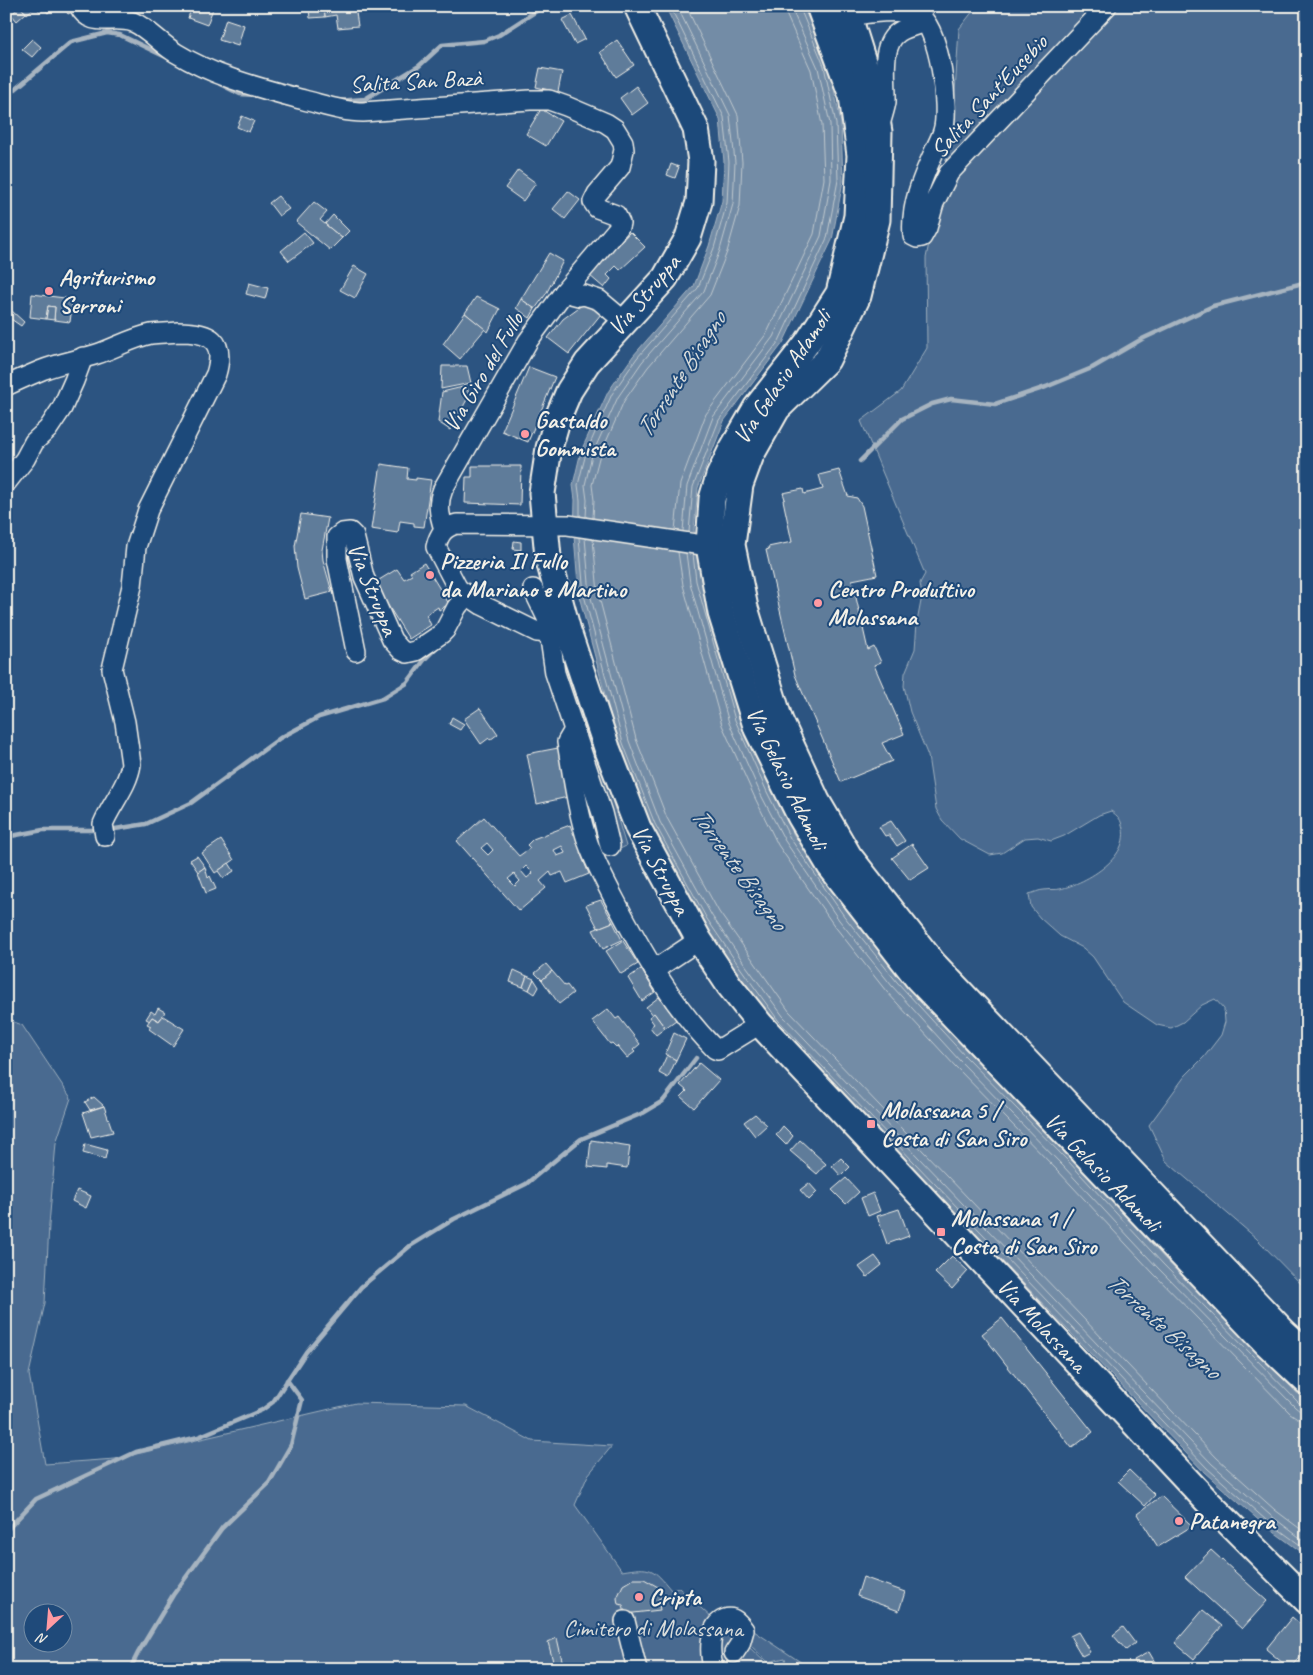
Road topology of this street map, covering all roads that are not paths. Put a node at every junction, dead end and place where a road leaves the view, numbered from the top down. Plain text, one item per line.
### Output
1 (79, 6) edge
2 (636, 6) edge
3 (819, 6) edge
4 (1108, 6) edge
5 (847, 12) edge
6 (925, 22) junction
7 (879, 132) junction
8 (616, 231) joint
9 (564, 292) junction
10 (624, 321) junction
11 (83, 357) junction
12 (6, 386) edge
13 (6, 483) edge
14 (556, 525) junction
15 (444, 528) junction
16 (705, 546) junction
17 (533, 589) dead end
18 (467, 595) junction
19 (559, 632) junction
20 (356, 651) dead end
21 (591, 701) junction
22 (571, 730) junction
23 (604, 823) junction
24 (104, 830) dead end
25 (588, 843) junction
26 (610, 846) dead end
27 (699, 940) junction
28 (654, 970) junction
29 (760, 1024) junction
30 (1307, 1354) edge
31 (1307, 1382) edge
32 (1307, 1601) edge
33 (625, 1621) dead end
34 (734, 1653) dead end
35 (637, 1669) edge
36 (714, 1669) edge

1 - 8 street, Salita San Bazà
2 - 10 main road, Via Struppa
3 - 16 main road, Via Gelasio Adamoli
4 - 6 street, Salita Sant'Eusebio
5 - 6 street
5 - 7 main road, Via Gelasio Adamoli
6 - 7 street
7 - 30 main road, Via Gelasio Adamoli
8 - 9 street, Via Giro del Fullo
9 - 10 street
9 - 15 street, Via Giro del Fullo
10 - 14 main road, Via Struppa
11 - 12 street
11 - 13 street
11 - 24 street
14 - 15 street
14 - 16 street
14 - 19 main road, Via Struppa
15 - 18 street
16 - 31 main road, Via Gelasio Adamoli
17 - 19 street, Via Struppa
18 - 19 street
18 - 20 street, Via Struppa
19 - 21 main road, Via Struppa
19 - 22 street, Via Struppa
21 - 22 street
21 - 27 main road, Via Struppa
22 - 23 street, Via Struppa
22 - 25 street
23 - 25 street, Via Struppa
23 - 26 street, Via Struppa
25 - 28 street
27 - 28 street
27 - 29 main road, Via Struppa
28 - 29 street
29 - 32 main road, Via Molassana
33 - 35 street
34 - 36 street

